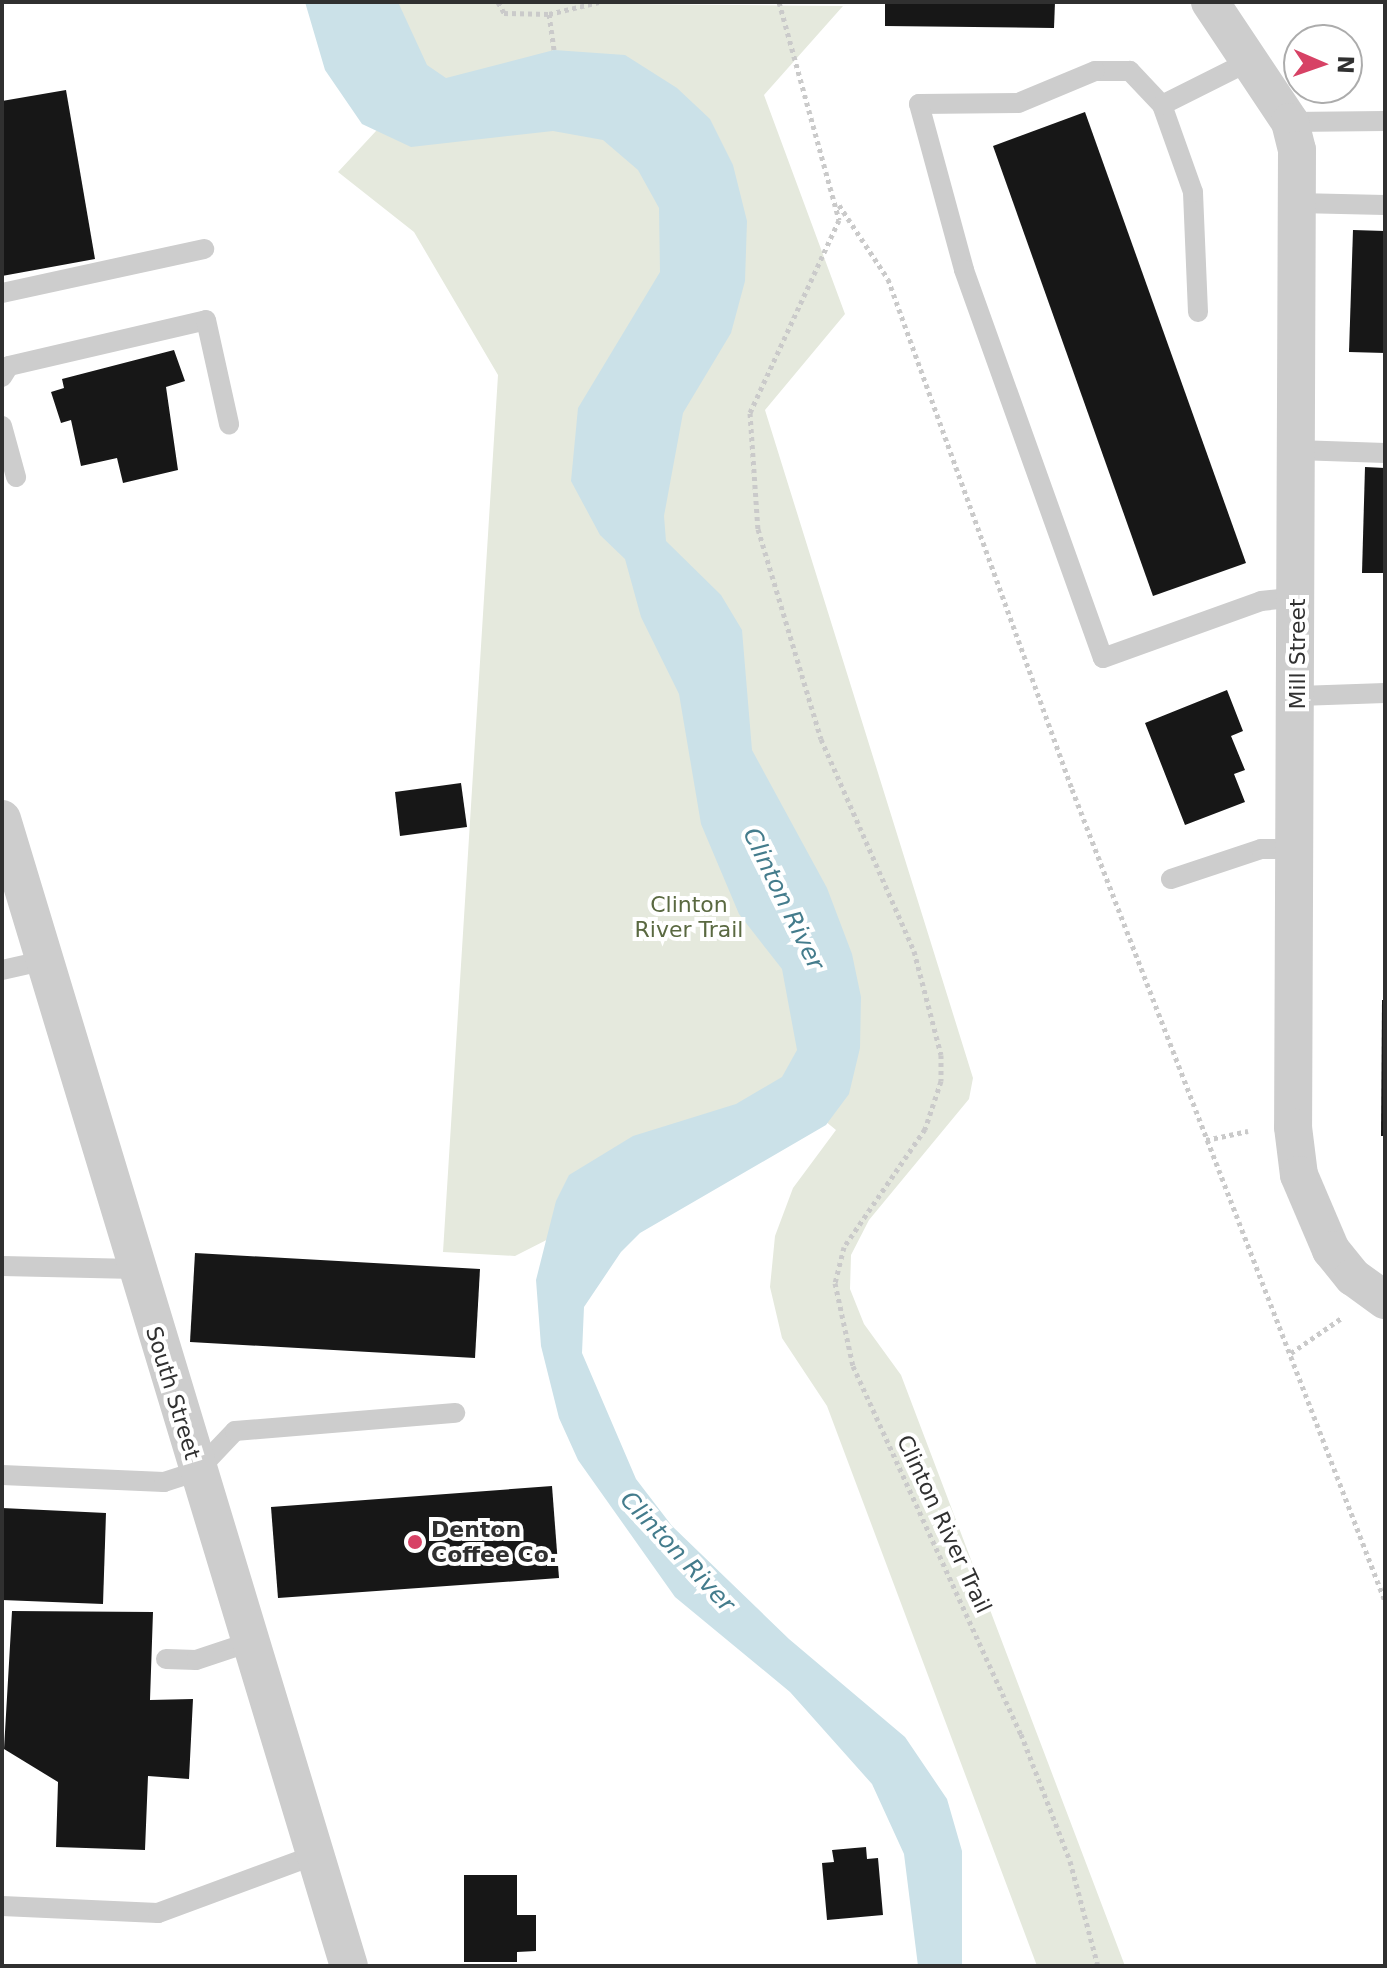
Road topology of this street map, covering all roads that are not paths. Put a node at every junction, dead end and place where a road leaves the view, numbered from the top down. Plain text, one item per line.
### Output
1 (1210, 2) edge
2 (1252, 60) junction
3 (1162, 105) junction
4 (1385, 121) edge
5 (1290, 122) junction
6 (1297, 203) junction
7 (1385, 205) edge
8 (204, 249) dead end
9 (2, 293) edge
10 (1198, 312) dead end
11 (2, 377) edge
12 (229, 424) dead end
13 (2, 426) edge
14 (1297, 450) junction
15 (1385, 453) edge
16 (16, 477) dead end
17 (1298, 597) junction
18 (1385, 693) edge
19 (1299, 696) junction
20 (2, 819) edge
21 (1297, 849) junction
22 (1171, 879) dead end
23 (42, 961) junction
24 (2, 970) edge
25 (2, 1266) edge
26 (135, 1269) junction
27 (1380, 1297) edge
28 (455, 1413) dead end
29 (197, 1471) junction
30 (2, 1475) edge
31 (250, 1642) junction
32 (166, 1659) dead end
33 (315, 1855) junction
34 (2, 1906) edge
35 (349, 1966) edge

1 - 2 street, Mill Street
2 - 3 lane
2 - 5 street, Mill Street
3 - 10 lane
3 - 17 lane
4 - 5 lane
5 - 6 street, Mill Street
6 - 7 lane
6 - 14 street, Mill Street
8 - 9 lane
11 - 12 lane
13 - 16 lane
14 - 15 lane
14 - 17 street, Mill Street
17 - 19 street, Mill Street
18 - 19 lane
19 - 21 street, Mill Street
20 - 23 street, South Street
21 - 22 lane
21 - 27 street, Mill Street
23 - 24 lane
23 - 26 street, South Street
25 - 26 lane
26 - 29 street, South Street
28 - 29 lane
29 - 30 lane
29 - 31 street, South Street
31 - 32 lane
31 - 33 street, South Street
33 - 34 lane
33 - 35 street, South Street

